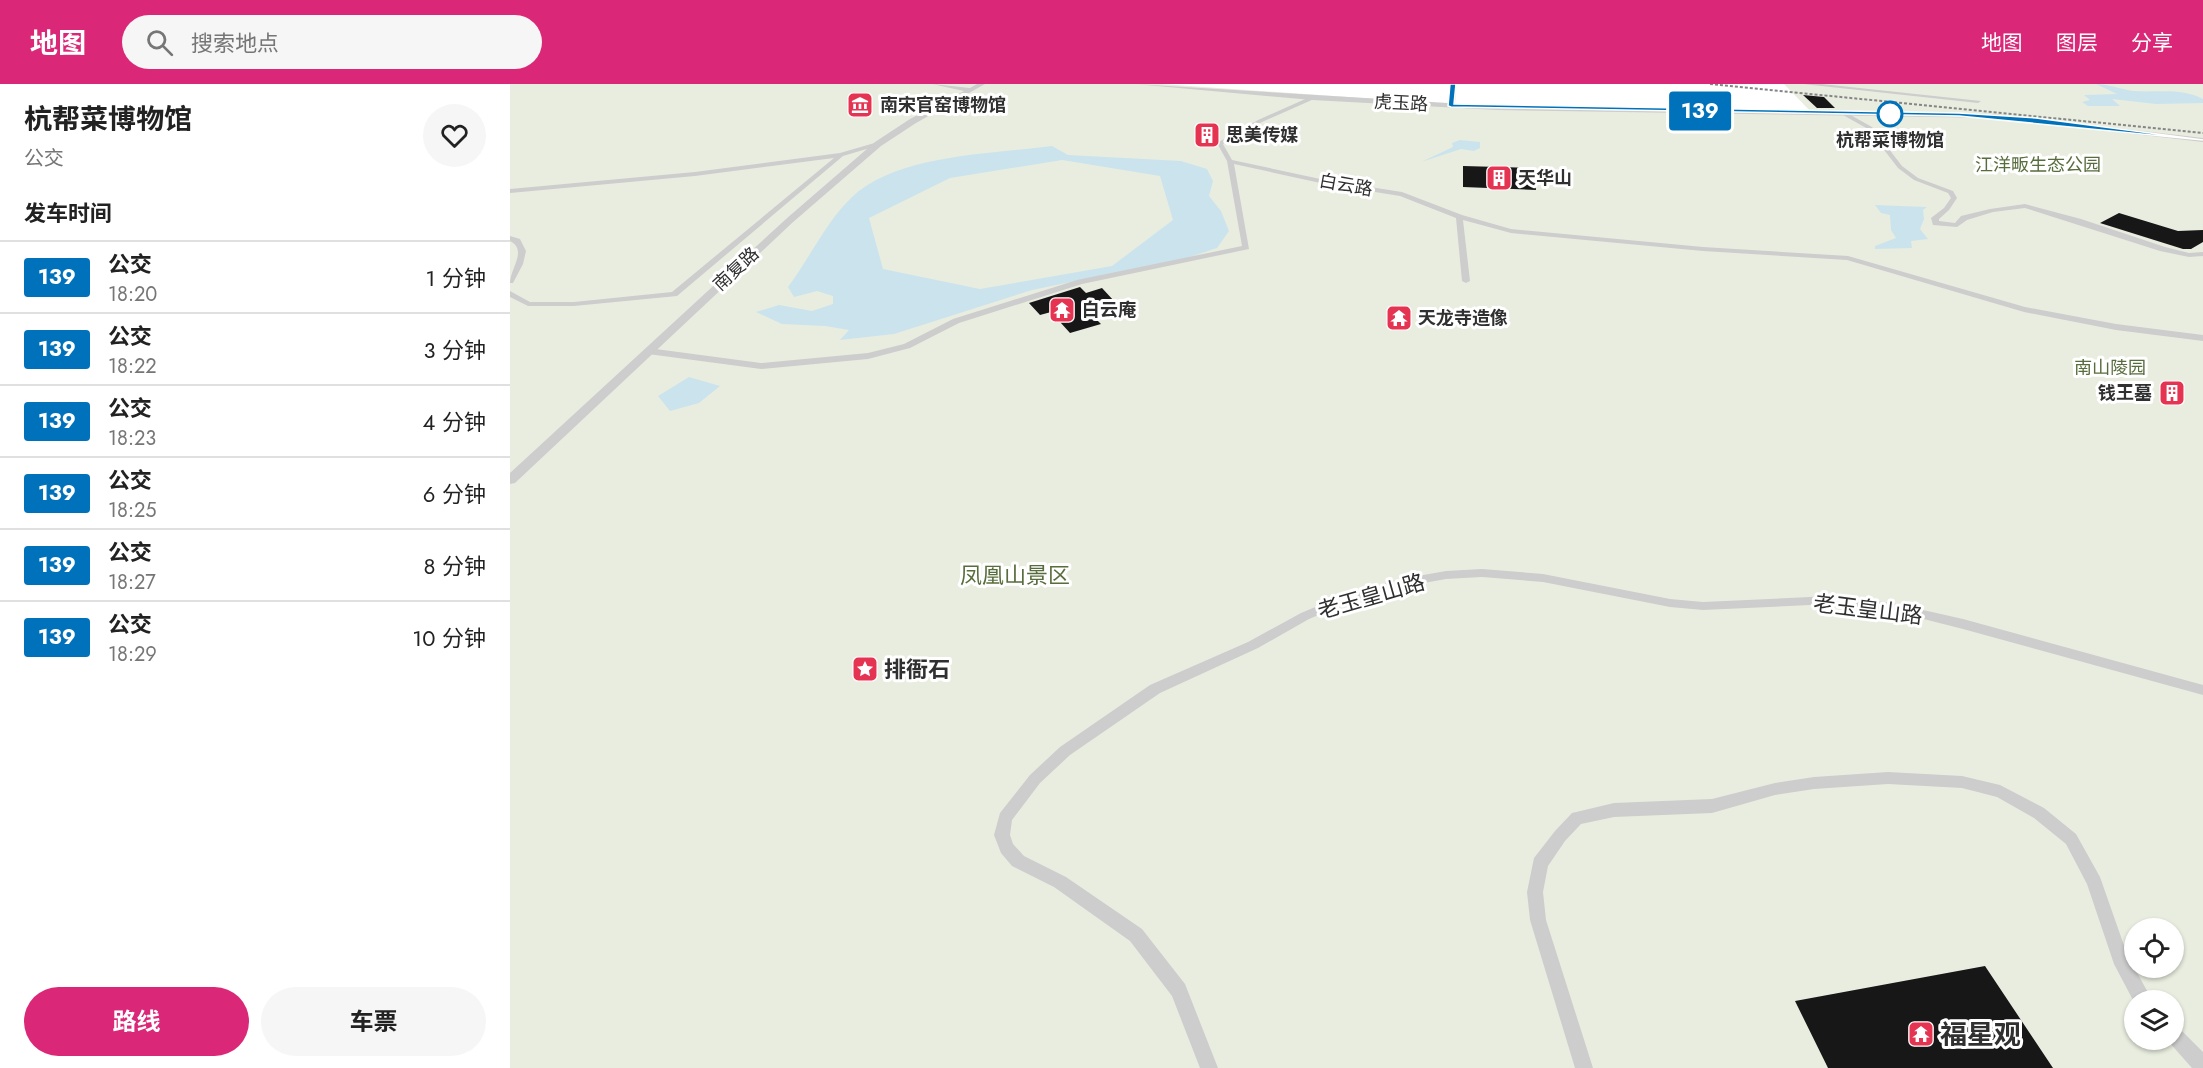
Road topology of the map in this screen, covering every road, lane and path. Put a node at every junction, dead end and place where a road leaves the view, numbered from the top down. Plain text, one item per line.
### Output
1 (935, 84) edge
2 (982, 84) edge
3 (1138, 84) edge
4 (1453, 84) edge
5 (1806, 84) edge
6 (971, 90) junction
7 (1312, 98) junction
8 (1978, 101) dead end
9 (1451, 106) junction
10 (1845, 114) junction
11 (2203, 140) edge
12 (878, 144) junction
13 (841, 155) junction
14 (1230, 161) junction
15 (510, 191) edge
16 (1459, 217) junction
17 (510, 238) edge
18 (2203, 254) edge
19 (1466, 280) dead end
20 (510, 281) edge
21 (510, 293) edge
22 (2203, 338) edge
23 (648, 351) junction
24 (510, 480) edge
25 (2203, 690) edge
26 (2138, 990) edge
27 (2184, 1046) edge
28 (2203, 1066) edge
29 (1209, 1068) edge
30 (1584, 1068) edge

1 - 6 street
2 - 6 street, 南复路
3 - 7 street, 虎玉路
4 - 9 street
5 - 8 street
6 - 12 street, 南复路
7 - 9 street, 虎玉路
7 - 14 street
9 - 10 street, 虎玉路
10 - 11 street, 虎玉路
10 - 18 street
12 - 13 street
12 - 23 street, 南复路
13 - 15 street
13 - 21 street
14 - 16 street, 白云路
14 - 23 street
16 - 19 street
16 - 22 street, 白云路
17 - 20 street
23 - 24 street, 南复路
25 - 29 street, 老玉皇山路
26 - 30 street
27 - 28 street

